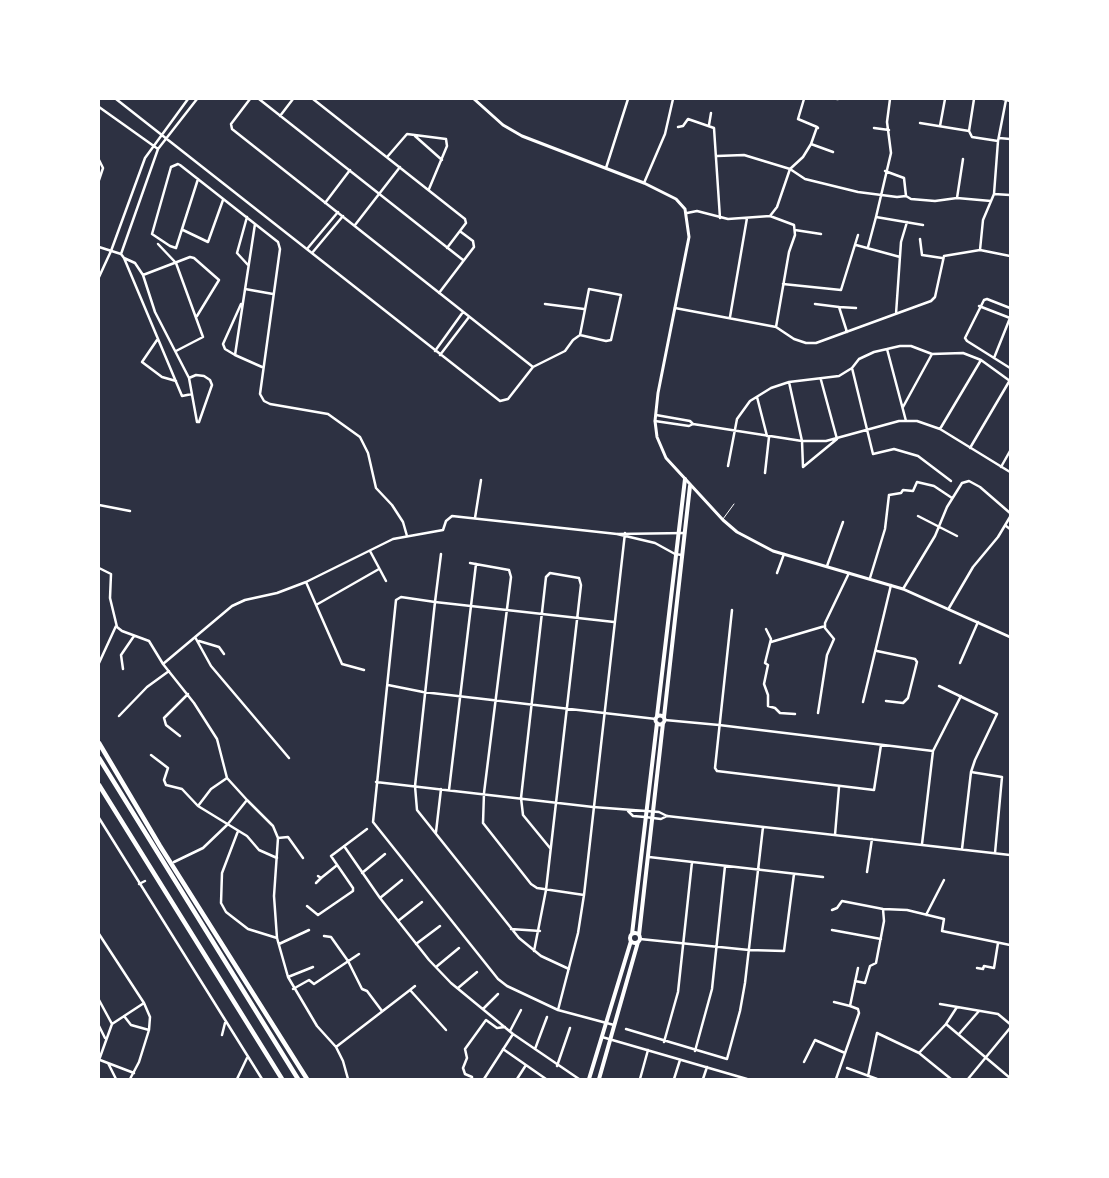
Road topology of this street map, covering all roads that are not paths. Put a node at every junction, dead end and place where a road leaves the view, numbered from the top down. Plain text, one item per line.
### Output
1 (116, 99) edge
2 (188, 99) edge
3 (197, 99) edge
4 (250, 99) edge
5 (259, 99) edge
6 (294, 99) edge
7 (313, 99) edge
8 (475, 99) edge
9 (628, 99) edge
10 (673, 99) edge
11 (804, 99) edge
12 (890, 99) edge
13 (945, 99) edge
14 (974, 99) edge
15 (1004, 99) edge
16 (1010, 101) edge
17 (99, 107) edge
18 (711, 114) dead end
19 (280, 116) junction
20 (920, 123) dead end
21 (709, 125) junction
22 (940, 126) junction
23 (678, 127) dead end
24 (874, 128) dead end
25 (889, 130) junction
26 (969, 131) junction
27 (161, 134) junction
28 (414, 135) junction
29 (166, 137) junction
30 (1010, 139) edge
31 (999, 140) junction
32 (811, 144) junction
33 (152, 146) junction
34 (158, 149) junction
35 (833, 152) dead end
36 (388, 156) junction
37 (717, 156) junction
38 (963, 158) dead end
39 (99, 160) edge
40 (442, 160) junction
41 (400, 166) junction
42 (606, 168) junction
43 (790, 169) junction
44 (350, 170) junction
45 (885, 171) junction
46 (198, 179) junction
47 (99, 180) edge
48 (644, 183) junction
49 (429, 189) junction
50 (380, 194) junction
51 (881, 194) junction
52 (994, 194) junction
53 (1010, 195) edge
54 (906, 196) junction
55 (957, 198) junction
56 (223, 199) junction
57 (991, 201) junction
58 (325, 202) junction
59 (338, 212) junction
60 (687, 213) junction
61 (343, 216) junction
62 (770, 216) junction
63 (876, 216) junction
64 (247, 217) junction
65 (747, 218) junction
66 (720, 219) junction
67 (907, 222) junction
68 (255, 224) junction
69 (355, 225) junction
70 (923, 225) dead end
71 (183, 230) junction
72 (796, 230) junction
73 (460, 232) junction
74 (821, 234) dead end
75 (858, 235) dead end
76 (920, 239) dead end
77 (158, 244) dead end
78 (856, 244) junction
79 (99, 247) edge
80 (868, 247) junction
81 (447, 248) junction
82 (307, 250) junction
83 (980, 250) junction
84 (111, 251) junction
85 (312, 253) junction
86 (121, 254) junction
87 (1010, 256) edge
88 (900, 257) junction
89 (124, 258) junction
90 (942, 258) junction
91 (463, 260) junction
92 (176, 263) junction
93 (248, 266) junction
94 (143, 275) junction
95 (99, 277) edge
96 (783, 284) junction
97 (245, 289) junction
98 (439, 293) junction
99 (273, 294) junction
100 (242, 302) junction
101 (545, 304) dead end
102 (815, 304) dead end
103 (979, 306) junction
104 (839, 307) junction
105 (675, 308) junction
106 (856, 308) dead end
107 (1010, 308) edge
108 (584, 309) junction
109 (463, 312) junction
110 (896, 314) junction
111 (197, 316) junction
112 (469, 317) junction
113 (730, 317) junction
114 (1010, 318) edge
115 (776, 327) junction
116 (847, 332) junction
117 (580, 334) junction
118 (157, 340) junction
119 (887, 349) junction
120 (435, 351) junction
121 (176, 352) junction
122 (932, 354) junction
123 (235, 355) junction
124 (440, 355) junction
125 (994, 358) junction
126 (981, 360) junction
127 (262, 368) junction
128 (533, 368) junction
129 (852, 368) junction
130 (1010, 368) edge
131 (189, 378) junction
132 (821, 380) junction
133 (1010, 380) edge
134 (176, 381) junction
135 (789, 382) junction
136 (190, 394) junction
137 (757, 397) junction
138 (902, 408) junction
139 (656, 415) junction
140 (655, 421) junction
141 (906, 421) junction
142 (693, 424) junction
143 (940, 429) junction
144 (734, 430) junction
145 (867, 430) junction
146 (768, 436) junction
147 (837, 439) junction
148 (802, 441) junction
149 (970, 449) junction
150 (1010, 451) edge
151 (728, 466) dead end
152 (1001, 467) junction
153 (765, 472) dead end
154 (1010, 472) edge
155 (685, 479) junction
156 (481, 480) dead end
157 (951, 481) dead end
158 (690, 486) junction
159 (952, 498) junction
160 (99, 504) edge
161 (734, 504) dead end
162 (130, 511) dead end
163 (1010, 513) edge
164 (918, 516) dead end
165 (1010, 517) edge
166 (475, 518) junction
167 (723, 520) junction
168 (842, 522) dead end
169 (939, 526) junction
170 (1006, 526) junction
171 (1010, 529) edge
172 (677, 532) junction
173 (685, 533) junction
174 (625, 535) junction
175 (407, 536) junction
176 (957, 536) dead end
177 (370, 551) junction
178 (441, 554) dead end
179 (675, 554) junction
180 (784, 554) junction
181 (682, 555) junction
182 (470, 564) dead end
183 (476, 564) junction
184 (827, 566) junction
185 (99, 568) edge
186 (379, 570) junction
187 (850, 572) junction
188 (777, 573) dead end
189 (870, 578) junction
190 (386, 580) dead end
191 (306, 582) junction
192 (891, 585) junction
193 (903, 589) junction
194 (435, 602) junction
195 (316, 605) junction
196 (471, 607) junction
197 (950, 608) junction
198 (506, 610) junction
199 (732, 610) dead end
200 (542, 614) junction
201 (578, 618) junction
202 (614, 622) junction
203 (978, 622) junction
204 (116, 625) junction
205 (825, 626) junction
206 (766, 629) dead end
207 (134, 636) junction
208 (195, 637) junction
209 (1010, 637) edge
210 (199, 641) junction
211 (771, 642) junction
212 (877, 651) junction
213 (224, 654) dead end
214 (99, 663) edge
215 (960, 663) dead end
216 (163, 664) junction
217 (123, 669) dead end
218 (364, 670) dead end
219 (169, 672) junction
220 (388, 685) junction
221 (939, 686) dead end
222 (423, 692) junction
223 (188, 694) junction
224 (460, 696) junction
225 (961, 696) junction
226 (495, 700) junction
227 (886, 701) dead end
228 (863, 702) dead end
229 (531, 704) junction
230 (566, 708) junction
231 (604, 713) junction
232 (818, 713) dead end
233 (795, 714) dead end
234 (119, 716) dead end
235 (656, 719) junction
236 (664, 720) junction
237 (719, 725) junction
238 (180, 736) dead end
239 (99, 743) edge
240 (880, 745) junction
241 (933, 751) junction
242 (151, 755) dead end
243 (99, 758) edge
244 (289, 758) dead end
245 (971, 772) junction
246 (227, 778) junction
247 (376, 782) junction
248 (99, 784) edge
249 (415, 786) junction
250 (839, 787) junction
251 (441, 789) junction
252 (449, 790) junction
253 (484, 793) junction
254 (520, 798) junction
255 (247, 800) junction
256 (555, 803) junction
257 (198, 806) junction
258 (593, 807) junction
259 (646, 810) junction
260 (628, 811) junction
261 (654, 811) junction
262 (667, 816) junction
263 (645, 817) junction
264 (99, 818) edge
265 (653, 818) junction
266 (227, 825) junction
267 (763, 826) junction
268 (367, 828) dead end
269 (238, 831) junction
270 (436, 832) junction
271 (835, 835) junction
272 (278, 838) junction
273 (872, 839) junction
274 (922, 845) junction
275 (344, 846) junction
276 (550, 848) junction
277 (962, 849) junction
278 (995, 853) junction
279 (386, 854) dead end
280 (1010, 854) edge
281 (649, 857) junction
282 (277, 858) junction
283 (303, 858) dead end
284 (174, 862) dead end
285 (692, 862) junction
286 (336, 866) junction
287 (725, 866) junction
288 (758, 870) junction
289 (362, 872) junction
290 (867, 872) dead end
291 (794, 874) junction
292 (823, 877) dead end
293 (402, 880) dead end
294 (944, 880) dead end
295 (145, 881) dead end
296 (316, 883) dead end
297 (139, 884) junction
298 (546, 890) junction
299 (584, 895) junction
300 (380, 898) junction
301 (422, 902) dead end
302 (308, 906) dead end
303 (884, 909) junction
304 (832, 910) dead end
305 (926, 915) junction
306 (398, 921) junction
307 (440, 926) dead end
308 (510, 928) junction
309 (308, 930) dead end
310 (832, 930) dead end
311 (540, 931) junction
312 (99, 934) edge
313 (632, 934) junction
314 (324, 936) dead end
315 (277, 938) junction
316 (639, 939) junction
317 (881, 939) junction
318 (631, 941) junction
319 (684, 942) junction
320 (998, 943) junction
321 (278, 944) junction
322 (416, 944) junction
323 (1010, 944) edge
324 (717, 947) junction
325 (459, 948) dead end
326 (749, 950) junction
327 (534, 951) junction
328 (359, 954) dead end
329 (348, 961) junction
330 (312, 967) dead end
331 (436, 967) junction
332 (569, 968) junction
333 (858, 968) dead end
334 (977, 968) dead end
335 (477, 972) dead end
336 (288, 977) junction
337 (855, 981) junction
338 (416, 986) dead end
339 (458, 988) junction
340 (293, 989) junction
341 (410, 990) junction
342 (498, 994) dead end
343 (99, 1000) edge
344 (834, 1002) dead end
345 (144, 1003) junction
346 (940, 1004) dead end
347 (850, 1006) junction
348 (958, 1007) junction
349 (483, 1009) junction
350 (521, 1010) dead end
351 (558, 1010) junction
352 (980, 1010) junction
353 (382, 1011) junction
354 (124, 1016) junction
355 (547, 1016) dead end
356 (606, 1022) junction
357 (225, 1023) junction
358 (112, 1024) junction
359 (946, 1024) junction
360 (1010, 1024) edge
361 (614, 1025) junction
362 (99, 1026) edge
363 (505, 1027) junction
364 (570, 1028) dead end
365 (1010, 1028) edge
366 (626, 1029) dead end
367 (149, 1030) junction
368 (446, 1030) dead end
369 (510, 1030) junction
370 (513, 1034) junction
371 (959, 1034) junction
372 (222, 1035) dead end
373 (602, 1036) junction
374 (106, 1039) junction
375 (610, 1039) junction
376 (664, 1042) junction
377 (336, 1047) junction
378 (503, 1049) junction
379 (535, 1049) junction
380 (648, 1050) junction
381 (695, 1051) junction
382 (845, 1052) junction
383 (919, 1053) junction
384 (248, 1057) junction
385 (986, 1057) junction
386 (99, 1060) edge
387 (680, 1060) junction
388 (804, 1062) dead end
389 (108, 1063) junction
390 (526, 1065) junction
391 (557, 1066) junction
392 (707, 1067) junction
393 (846, 1068) dead end
394 (134, 1073) junction
395 (868, 1076) junction
396 (736, 1078) edge
397 (1010, 1078) edge
398 (116, 1079) edge
399 (130, 1079) edge
400 (237, 1079) edge
401 (262, 1079) edge
402 (282, 1079) edge
403 (298, 1079) edge
404 (308, 1079) edge
405 (348, 1079) edge
406 (472, 1079) edge
407 (484, 1079) edge
408 (517, 1079) edge
409 (546, 1079) edge
410 (579, 1079) edge
411 (589, 1079) edge
412 (599, 1079) edge
413 (640, 1079) edge
414 (674, 1079) edge
415 (703, 1079) edge
416 (746, 1079) edge
417 (836, 1079) edge
418 (877, 1079) edge
419 (951, 1079) edge
420 (968, 1079) edge

1 - 27 street
2 - 27 street
3 - 29 street
4 - 58 street
5 - 19 street
6 - 19 street
7 - 36 street
8 - 42 main road
9 - 42 street
10 - 48 street
11 - 32 street
12 - 25 street
13 - 22 street
14 - 26 street
15 - 16 street
15 - 31 street
17 - 33 street
18 - 21 street
19 - 44 street
20 - 22 street
21 - 23 street
21 - 37 street
22 - 26 street
24 - 25 street
25 - 45 street
26 - 31 street
27 - 29 street
27 - 33 street
28 - 36 street
28 - 40 street
28 - 40 street
29 - 34 street
29 - 82 street
30 - 31 street
31 - 52 street
32 - 35 street
32 - 43 street
33 - 34 street
33 - 84 street
34 - 86 street
36 - 41 street
37 - 43 street
37 - 66 street
38 - 55 street
39 - 47 street
40 - 49 street
41 - 49 street
41 - 50 street
42 - 48 main road
43 - 51 street
43 - 62 street
44 - 50 street
44 - 58 street
45 - 51 street
45 - 54 street
46 - 56 street
46 - 71 street
46 - 71 street
48 - 60 main road
49 - 73 street
50 - 69 street
50 - 81 street
51 - 54 street
51 - 63 street
52 - 53 street
52 - 57 street
54 - 55 street
55 - 57 street
56 - 64 street
56 - 71 street
57 - 83 street
58 - 59 street
59 - 61 street
59 - 82 street
60 - 66 street
60 - 105 main road
61 - 69 street
61 - 85 street
62 - 65 street
62 - 72 street
63 - 67 street
63 - 80 street
64 - 68 street
64 - 93 street
65 - 66 street
65 - 113 street
67 - 70 street
67 - 88 street
68 - 93 street
68 - 99 street
69 - 98 street
72 - 74 street
72 - 96 street
73 - 81 street
73 - 91 street
75 - 78 street
76 - 90 street
77 - 92 street
78 - 80 street
78 - 96 street
79 - 84 street
80 - 88 street
81 - 91 street
82 - 85 street
83 - 87 street
83 - 90 street
84 - 86 street
84 - 95 street
85 - 120 street
86 - 89 street
88 - 110 street
89 - 94 street
89 - 118 street
90 - 110 street
91 - 98 street
92 - 94 street
92 - 111 street
92 - 111 street
93 - 97 street
94 - 121 street
96 - 115 street
97 - 99 street
97 - 100 street
98 - 109 street
99 - 127 street
100 - 123 street
100 - 123 street
101 - 108 street
102 - 104 street
103 - 107 street
103 - 114 street
103 - 125 street
104 - 106 street
104 - 116 street
105 - 113 street
105 - 139 main road
108 - 117 street
108 - 117 street
109 - 112 street
109 - 120 street
110 - 116 street
111 - 121 street
112 - 124 street
112 - 128 street
113 - 115 street
114 - 125 street
115 - 116 street
117 - 128 street
118 - 134 street
118 - 134 street
119 - 122 street
119 - 129 street
119 - 138 street
120 - 124 street
121 - 131 street
122 - 126 street
122 - 138 street
123 - 127 street
124 - 128 street
125 - 130 street
126 - 133 street
126 - 143 street
127 - 175 street
129 - 132 street
129 - 145 street
131 - 136 street
131 - 136 street
132 - 135 street
132 - 147 street
133 - 149 street
134 - 136 street
135 - 137 street
135 - 148 street
137 - 144 street
137 - 146 street
138 - 141 street
139 - 140 main road
139 - 142 street
140 - 142 street
140 - 155 main road
141 - 143 street
141 - 145 street
142 - 144 street
143 - 149 street
144 - 146 street
144 - 151 street
145 - 147 street
145 - 157 street
146 - 148 street
146 - 153 street
147 - 148 street
147 - 148 street
149 - 152 street
150 - 152 street
152 - 154 street
155 - 158 main road
155 - 172 main road
156 - 166 street
158 - 167 main road
158 - 173 main road
159 - 163 street
159 - 169 street
159 - 189 street
160 - 162 street
161 - 167 lane
164 - 169 street
165 - 170 street
166 - 174 street
166 - 175 street
167 - 180 main road
168 - 184 street
169 - 176 street
169 - 193 street
170 - 171 street
170 - 197 street
172 - 173 street
172 - 174 street
172 - 179 main road
173 - 181 main road
174 - 179 street
174 - 202 street
175 - 177 street
177 - 186 street
177 - 191 street
178 - 194 street
179 - 181 street
179 - 235 main road
180 - 184 main road
180 - 188 street
181 - 236 main road
182 - 183 street
183 - 196 street
183 - 198 street
184 - 187 main road
185 - 204 street
186 - 190 street
186 - 195 street
187 - 189 main road
187 - 205 street
189 - 192 main road
191 - 195 street
191 - 208 street
192 - 193 main road
192 - 212 street
193 - 197 main road
194 - 196 street
194 - 220 street
194 - 222 street
195 - 218 street
196 - 198 street
196 - 224 street
197 - 203 main road
198 - 200 street
198 - 226 street
199 - 237 street
200 - 201 street
200 - 201 street
200 - 229 street
201 - 202 street
201 - 230 street
202 - 231 street
203 - 209 main road
203 - 215 street
204 - 207 street
204 - 214 street
205 - 211 street
205 - 232 street
206 - 211 street
207 - 216 street
207 - 217 street
208 - 210 street
208 - 216 street
210 - 213 street
210 - 244 street
211 - 233 street
212 - 227 street
212 - 228 street
216 - 219 street
219 - 223 street
219 - 234 street
220 - 222 street
220 - 247 street
221 - 225 street
222 - 224 street
222 - 249 street
223 - 238 street
223 - 246 street
224 - 226 street
224 - 252 street
225 - 241 street
225 - 245 street
226 - 229 street
226 - 253 street
229 - 230 street
229 - 254 street
230 - 231 street
230 - 256 street
231 - 235 street
231 - 258 street
235 - 236 main road
235 - 236 main road
235 - 259 main road
236 - 237 street
236 - 261 main road
237 - 240 street
237 - 250 street
239 - 404 highway
240 - 241 street
240 - 250 street
241 - 274 street
242 - 257 street
243 - 403 highway
245 - 277 street
245 - 278 street
246 - 255 street
246 - 257 street
247 - 249 street
247 - 351 street
248 - 402 highway
249 - 251 street
249 - 270 street
250 - 271 street
251 - 252 street
251 - 270 street
252 - 253 street
253 - 254 street
253 - 298 street
254 - 256 street
254 - 276 street
255 - 266 street
255 - 272 street
256 - 258 street
256 - 276 street
257 - 266 street
258 - 260 street
258 - 299 street
259 - 260 street
259 - 261 street
259 - 263 main road
260 - 263 street
261 - 262 street
261 - 265 main road
262 - 265 street
262 - 267 street
263 - 265 street
263 - 313 main road
264 - 297 street
265 - 281 main road
266 - 269 street
266 - 284 street
267 - 271 street
267 - 288 street
268 - 275 street
269 - 282 street
269 - 315 street
270 - 308 street
271 - 273 street
272 - 282 street
272 - 283 street
273 - 274 street
273 - 290 street
274 - 277 street
275 - 286 street
275 - 289 street
276 - 298 street
277 - 278 street
278 - 280 street
279 - 289 street
281 - 285 street
281 - 316 main road
282 - 315 street
285 - 287 street
285 - 319 street
286 - 296 street
286 - 302 street
287 - 288 street
287 - 324 street
288 - 291 street
288 - 326 street
289 - 300 street
291 - 292 street
291 - 326 street
293 - 300 street
294 - 305 street
295 - 297 street
297 - 357 street
298 - 299 street
298 - 311 street
299 - 332 street
300 - 306 street
301 - 306 street
303 - 304 street
303 - 305 street
303 - 317 street
305 - 320 street
306 - 322 street
307 - 322 street
308 - 311 street
308 - 327 street
309 - 321 street
310 - 317 street
311 - 327 street
312 - 345 street
313 - 316 main road
313 - 318 main road
314 - 329 street
315 - 321 street
316 - 318 main road
316 - 319 street
316 - 361 main road
317 - 337 street
318 - 356 main road
319 - 324 street
319 - 376 street
320 - 323 street
320 - 334 street
321 - 336 street
322 - 331 street
324 - 326 street
324 - 381 street
325 - 331 street
326 - 381 street
327 - 332 street
328 - 329 street
329 - 340 street
329 - 353 street
330 - 336 street
331 - 339 street
332 - 351 street
333 - 337 street
335 - 339 street
336 - 340 street
337 - 347 street
338 - 341 street
339 - 349 street
340 - 377 street
341 - 353 street
341 - 368 street
342 - 349 street
343 - 358 street
344 - 347 street
345 - 354 street
345 - 367 street
346 - 348 street
347 - 382 street
348 - 352 street
348 - 359 street
349 - 363 street
350 - 369 street
351 - 356 street
352 - 360 street
352 - 371 street
353 - 377 street
354 - 358 street
354 - 367 street
355 - 379 street
356 - 361 street
356 - 373 main road
357 - 372 street
357 - 384 street
358 - 374 street
359 - 371 street
359 - 383 street
361 - 375 main road
362 - 374 street
363 - 369 street
363 - 406 street
364 - 391 street
365 - 385 street
366 - 376 street
367 - 394 street
369 - 370 street
370 - 378 street
370 - 379 street
371 - 385 street
373 - 375 street
373 - 411 main road
374 - 386 street
375 - 380 street
375 - 412 main road
376 - 381 street
377 - 405 street
378 - 390 street
378 - 407 street
379 - 391 street
380 - 387 street
380 - 413 street
382 - 388 street
382 - 417 street
383 - 395 street
383 - 419 street
384 - 400 street
384 - 401 street
385 - 397 street
385 - 420 street
386 - 389 street
387 - 392 street
387 - 414 street
389 - 394 street
389 - 398 street
390 - 408 street
390 - 409 street
391 - 410 street
392 - 396 street
392 - 415 street
393 - 395 street
394 - 399 street
395 - 418 street
396 - 416 street

